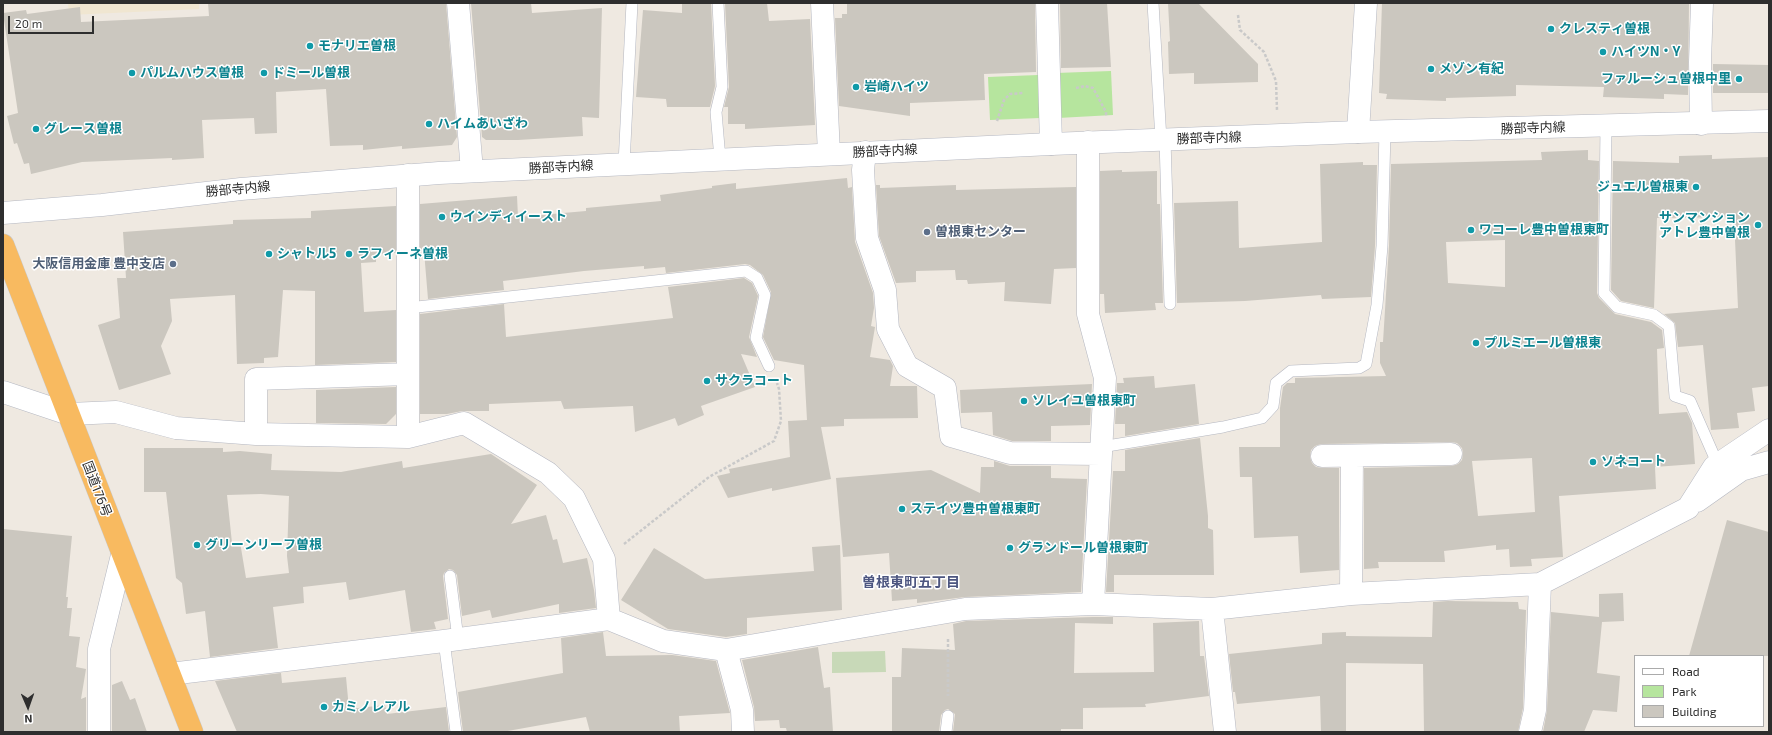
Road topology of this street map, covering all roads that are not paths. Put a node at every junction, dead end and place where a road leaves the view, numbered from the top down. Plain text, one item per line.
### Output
1 (458, 3) edge
2 (632, 3) edge
3 (718, 3) edge
4 (822, 3) edge
5 (1047, 3) edge
6 (1153, 3) edge
7 (1366, 3) edge
8 (1702, 3) edge
9 (1769, 121) edge
10 (1700, 124) junction
11 (1606, 126) junction
12 (1358, 132) junction
13 (1385, 132) junction
14 (1163, 140) junction
15 (1088, 142) junction
16 (1051, 144) junction
17 (864, 152) junction
18 (829, 154) junction
19 (720, 159) junction
20 (624, 164) junction
21 (472, 171) junction
22 (408, 175) junction
23 (3, 213) edge
24 (3, 246) edge
25 (1170, 304) dead end
26 (408, 308) junction
27 (769, 366) road end
28 (408, 374) junction
29 (3, 392) edge
30 (69, 414) junction
31 (1769, 430) edge
32 (256, 434) junction
33 (408, 437) junction
34 (1101, 450) junction
35 (1451, 454) dead end
36 (1322, 456) dead end
37 (1352, 456) junction
38 (1769, 462) edge
39 (1718, 465) junction
40 (1688, 508) junction
41 (122, 555) junction
42 (450, 576) dead end
43 (1540, 584) junction
44 (1351, 594) junction
45 (1093, 604) junction
46 (1212, 609) junction
47 (608, 619) junction
48 (451, 640) junction
49 (726, 650) junction
50 (170, 674) junction
51 (948, 716) road end
52 (99, 732) edge
53 (192, 732) edge
54 (456, 732) edge
55 (743, 732) edge
56 (946, 732) edge
57 (1225, 732) edge
58 (1530, 732) edge

1 - 21 street
2 - 20 lane
3 - 19 lane
4 - 18 street
5 - 16 street
6 - 14 lane
7 - 12 street
8 - 10 street
9 - 10 street, 勝部寺内線
10 - 11 street, 勝部寺内線
11 - 13 street, 勝部寺内線
11 - 39 lane
12 - 13 street, 勝部寺内線
12 - 14 street, 勝部寺内線
13 - 34 lane
14 - 15 street, 勝部寺内線
14 - 25 lane
15 - 16 street, 勝部寺内線
15 - 34 street
16 - 17 street, 勝部寺内線
17 - 18 street, 勝部寺内線
17 - 34 street
18 - 19 street, 勝部寺内線
19 - 20 street, 勝部寺内線
20 - 21 street, 勝部寺内線
21 - 22 street, 勝部寺内線
22 - 23 street, 勝部寺内線
22 - 26 street
24 - 30 highway, 国道176号
26 - 27 lane
26 - 28 street
28 - 32 street
28 - 33 street
29 - 30 street
30 - 32 street
30 - 41 highway, 国道176号
31 - 39 street
32 - 33 street
33 - 47 street
34 - 45 street
35 - 37 street
36 - 37 street
37 - 44 street
38 - 40 street
39 - 40 street
40 - 43 street
41 - 50 highway, 国道176号
41 - 52 street
42 - 48 lane
43 - 44 street
43 - 58 street
44 - 46 street
45 - 46 street
45 - 49 street
46 - 57 street
47 - 48 street
47 - 49 street
48 - 50 street
48 - 54 lane
49 - 55 street
50 - 53 highway, 国道176号
51 - 56 lane

